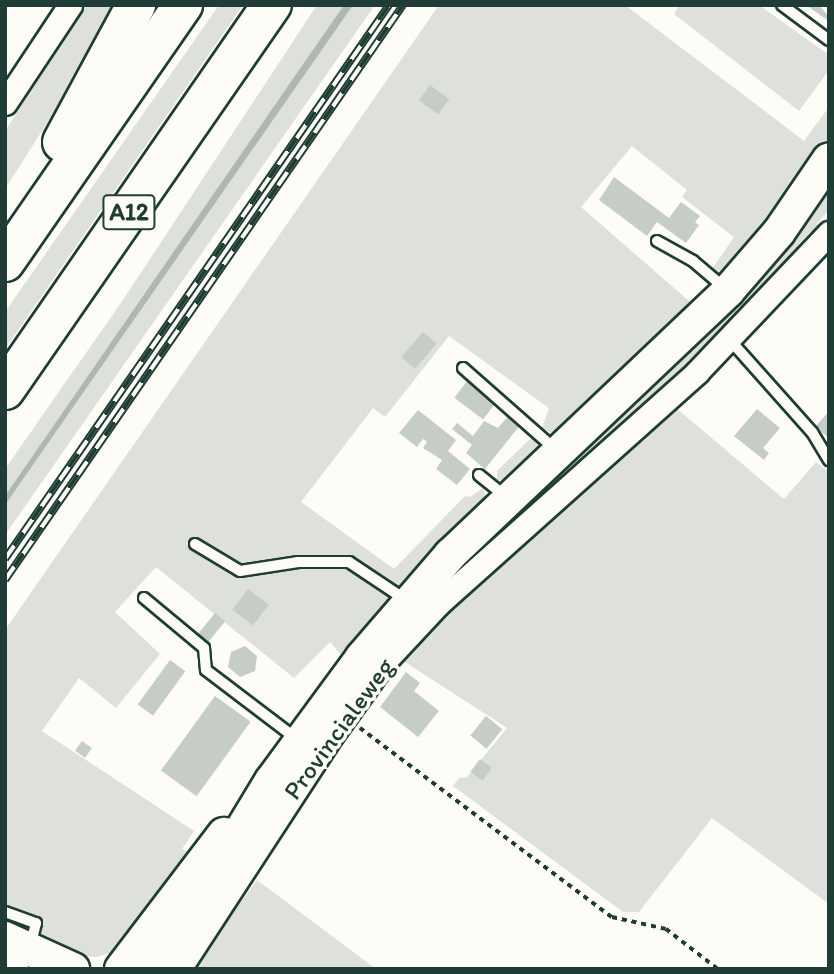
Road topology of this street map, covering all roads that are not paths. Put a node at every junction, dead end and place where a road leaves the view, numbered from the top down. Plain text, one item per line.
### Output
1 (70, 5) edge
2 (135, 5) edge
3 (183, 5) edge
4 (272, 5) edge
5 (782, 5) edge
6 (829, 40) edge
7 (5, 103) edge
8 (829, 159) edge
9 (829, 233) edge
10 (657, 241) dead end
11 (5, 250) edge
12 (5, 262) edge
13 (728, 291) junction
14 (752, 316) junction
15 (729, 339) junction
16 (463, 368) dead end
17 (5, 390) edge
18 (558, 452) junction
19 (829, 460) edge
20 (480, 475) dead end
21 (581, 478) junction
22 (511, 497) junction
23 (534, 519) junction
24 (195, 544) dead end
25 (144, 598) dead end
26 (417, 610) junction
27 (299, 741) junction
28 (271, 781) junction
29 (5, 912) edge
30 (16, 951) edge
31 (5, 966) edge
32 (73, 969) edge
33 (121, 969) edge
34 (157, 969) edge
35 (180, 969) edge

1 - 7 street
2 - 11 highway
3 - 12 highway, A12
4 - 17 highway, A12
5 - 6 lane
8 - 13 main road, Provincialeweg
9 - 14 street, Provincialeweg
10 - 13 lane
13 - 14 street
13 - 18 main road, Provincialeweg
14 - 15 street, Provincialeweg
15 - 19 lane
15 - 21 street, Provincialeweg
16 - 18 lane
18 - 21 street
18 - 22 main road, Provincialeweg
20 - 22 lane
21 - 23 street, Provincialeweg
22 - 23 street
22 - 26 main road, Provincialeweg
23 - 26 street, Provincialeweg
24 - 26 lane
25 - 27 lane
26 - 27 main road, Provincialeweg
26 - 35 street, Provincialeweg
27 - 28 main road, Provincialeweg
28 - 33 main road, Provincialeweg
28 - 34 main road, Provincialeweg
29 - 30 lane
30 - 31 main road
30 - 32 main road

